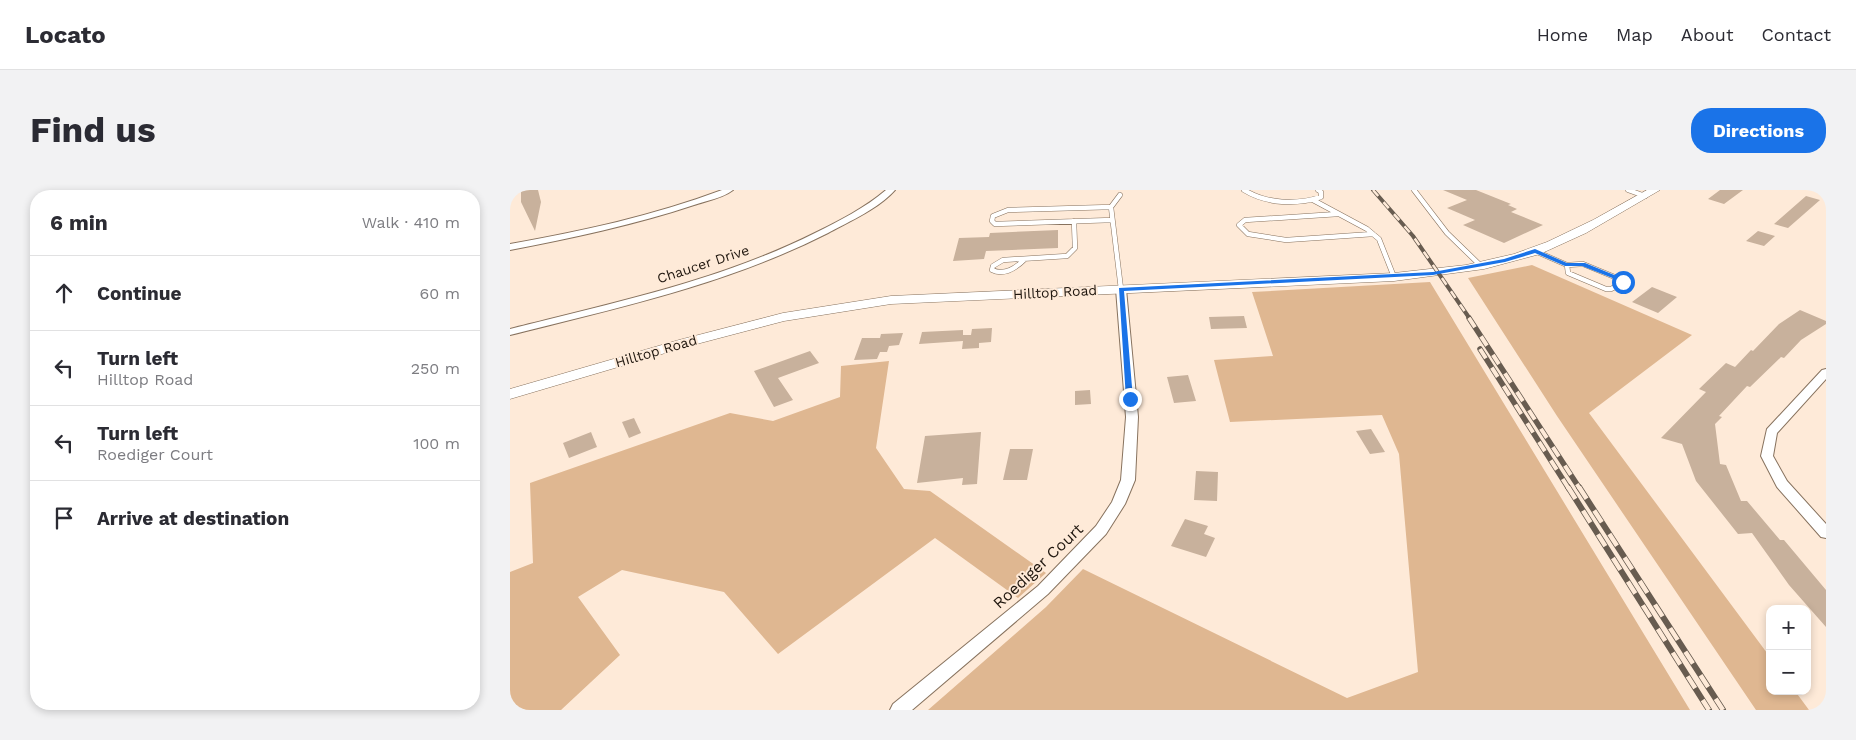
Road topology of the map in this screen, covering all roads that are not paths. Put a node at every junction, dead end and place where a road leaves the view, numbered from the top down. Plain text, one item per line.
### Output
1 (729, 190) edge
2 (890, 190) edge
3 (1244, 190) edge
4 (1318, 190) edge
5 (1414, 190) edge
6 (1628, 190) edge
7 (1650, 193) edge
8 (1120, 194) dead end
9 (1313, 200) junction
10 (1111, 207) junction
11 (1338, 214) junction
12 (1112, 220) junction
13 (1074, 221) junction
14 (1373, 234) junction
15 (510, 247) edge
16 (1535, 251) junction
17 (1025, 259) junction
18 (1480, 265) junction
19 (1567, 265) junction
20 (1394, 277) junction
21 (1121, 289) junction
22 (510, 332) edge
23 (1826, 372) edge
24 (510, 394) edge
25 (1826, 533) edge
26 (899, 710) edge

1 - 15 street
2 - 22 street, Chaucer Drive
3 - 9 lane
4 - 9 lane
5 - 18 lane
6 - 7 lane
7 - 16 main road, Hilltop Road
8 - 10 lane
9 - 11 lane
10 - 12 lane
10 - 13 lane
11 - 14 lane
11 - 14 lane
12 - 13 lane
12 - 21 lane
13 - 17 lane
14 - 20 lane
16 - 18 main road, Hilltop Road
16 - 19 lane
17 - 17 lane
18 - 20 main road, Hilltop Road
19 - 19 lane
20 - 21 main road, Hilltop Road
21 - 24 main road, Hilltop Road
21 - 26 street, Roediger Court
23 - 25 street

